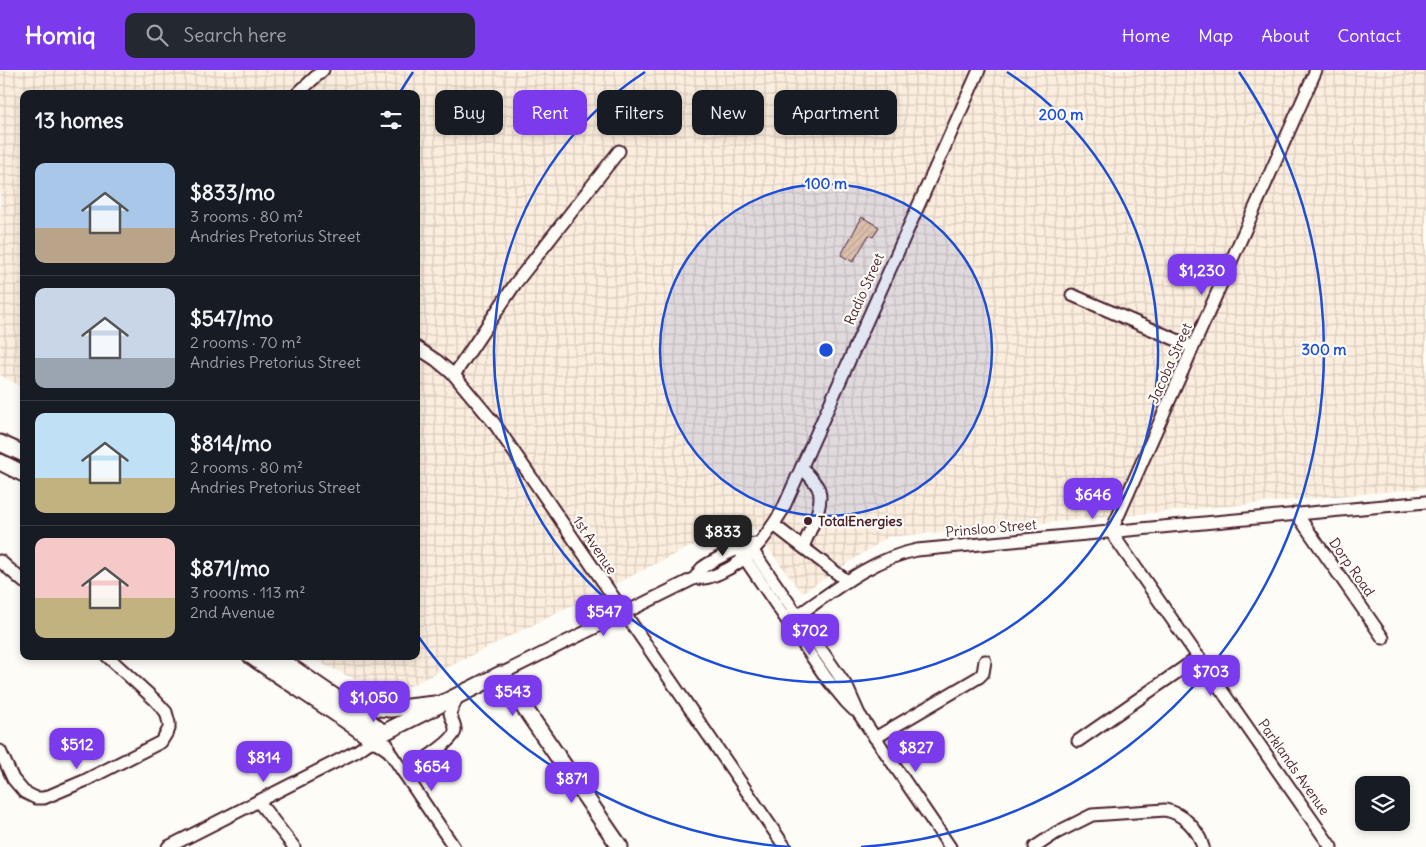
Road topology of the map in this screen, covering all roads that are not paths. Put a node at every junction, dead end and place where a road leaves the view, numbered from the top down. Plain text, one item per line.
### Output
1 (323, 70) edge
2 (979, 70) edge
3 (1316, 70) edge
4 (301, 90) edge
5 (619, 151) dead end
6 (1072, 295) dead end
7 (1193, 348) junction
8 (420, 350) edge
9 (454, 375) junction
10 (0, 443) edge
11 (20, 452) edge
12 (0, 462) edge
13 (802, 467) junction
14 (20, 472) edge
15 (1426, 502) edge
16 (1296, 513) junction
17 (774, 525) junction
18 (1112, 532) junction
19 (803, 547) junction
20 (749, 549) junction
21 (0, 561) edge
22 (20, 578) edge
23 (847, 581) junction
24 (623, 612) junction
25 (793, 618) junction
26 (1383, 638) dead end
27 (1199, 657) junction
28 (111, 660) edge
29 (256, 660) edge
30 (281, 660) edge
31 (985, 661) dead end
32 (501, 674) junction
33 (316, 685) junction
34 (458, 696) junction
35 (443, 704) junction
36 (378, 737) junction
37 (875, 738) junction
38 (1078, 741) dead end
39 (0, 751) edge
40 (404, 773) junction
41 (258, 801) junction
42 (168, 847) edge
43 (294, 847) edge
44 (454, 847) edge
45 (620, 847) edge
46 (785, 847) edge
47 (950, 847) edge
48 (1035, 847) edge
49 (1203, 847) edge
50 (1331, 847) edge

1 - 4 street
2 - 13 street, Radio Street
3 - 7 street, Jacoba Street
5 - 9 street
6 - 7 street
7 - 18 street, Jacoba Street
8 - 9 street, 1st Avenue
9 - 24 street, 1st Avenue
10 - 11 main road
12 - 14 main road
13 - 17 street, Radio Street
13 - 19 street
15 - 16 street, Prinsloo Street
16 - 18 street, Prinsloo Street
16 - 26 street, Dorp Road
17 - 19 street
17 - 20 street, Radio Street
18 - 23 street, Prinsloo Street
18 - 27 street, Parklands Avenue
19 - 23 street
20 - 24 street
20 - 25 street
21 - 22 street
23 - 25 street, Prinsloo Street
24 - 32 street
24 - 46 street, 1st Avenue
25 - 37 street
27 - 38 street
27 - 50 street, Parklands Avenue
28 - 39 street
29 - 36 main road
30 - 33 main road
31 - 37 street
32 - 34 main road
32 - 45 main road
33 - 35 main road
33 - 36 main road
34 - 35 main road
34 - 40 street
35 - 36 main road
36 - 40 street
36 - 41 street
37 - 47 street
40 - 44 street
41 - 42 street
41 - 43 street
48 - 49 street

